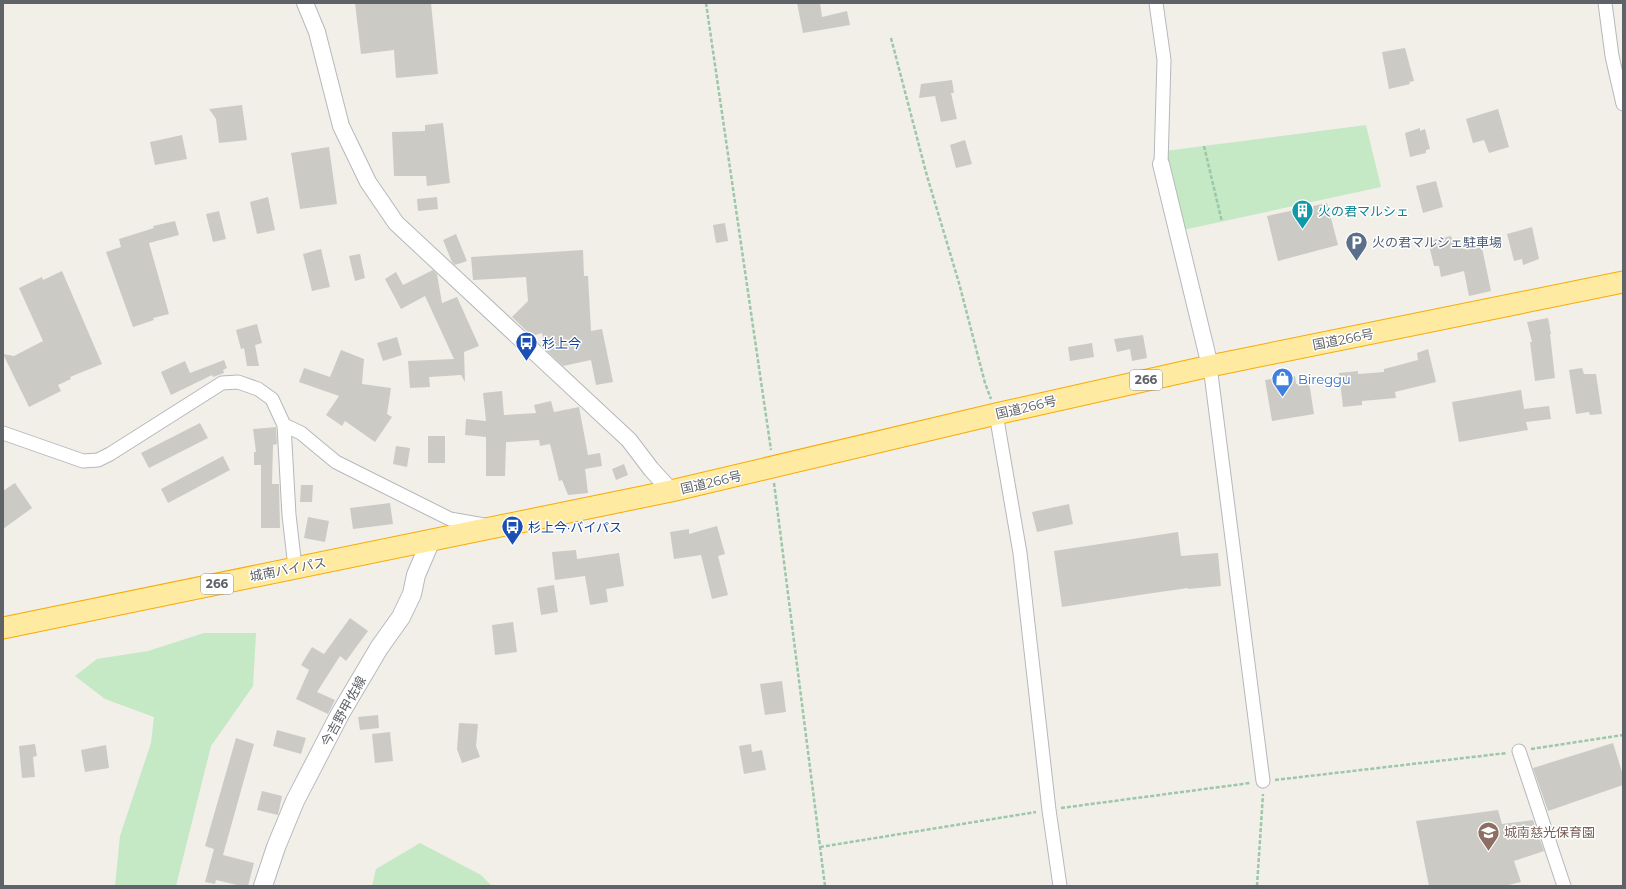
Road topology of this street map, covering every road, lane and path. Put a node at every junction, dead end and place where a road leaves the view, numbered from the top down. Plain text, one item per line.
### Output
1 (305, 3) edge
2 (706, 3) edge
3 (1156, 3) edge
4 (1604, 3) edge
5 (891, 38) dead end
6 (1623, 104) edge
7 (1204, 146) dead end
8 (1161, 164) joint
9 (1222, 222) dead end
10 (1623, 282) edge
11 (1210, 366) junction
12 (996, 414) junction
13 (284, 425) junction
14 (3, 432) edge
15 (773, 468) junction
16 (671, 491) junction
17 (495, 528) junction
18 (432, 540) junction
19 (295, 568) junction
20 (3, 628) edge
21 (1623, 735) edge
22 (1519, 751) junction
23 (1263, 781) junction
24 (1049, 810) junction
25 (820, 847) junction
26 (263, 886) edge
27 (825, 886) edge
28 (1060, 886) edge
29 (1257, 886) edge
30 (1564, 886) edge

1 - 16 street
2 - 15 path
3 - 8 street
4 - 6 street
5 - 12 path
7 - 9 path
8 - 11 street
10 - 11 highway, 国道266号 / 266
11 - 12 highway, 国道266号 / 266
11 - 23 street
12 - 15 highway, 国道266号 / 266
12 - 24 street
13 - 14 street
13 - 17 street
13 - 19 street
15 - 16 highway, 国道266号 / 266
15 - 25 path
16 - 17 highway, 国道266号 / 266
17 - 18 highway, 国道266号 / 266
18 - 19 highway, 城南バイパス / 266
18 - 26 main road, 今吉野甲佐線
19 - 20 highway, 城南バイパス / 266
21 - 22 path
22 - 23 path
22 - 30 street
23 - 24 path
23 - 29 path
24 - 25 path
24 - 28 street
25 - 27 path

